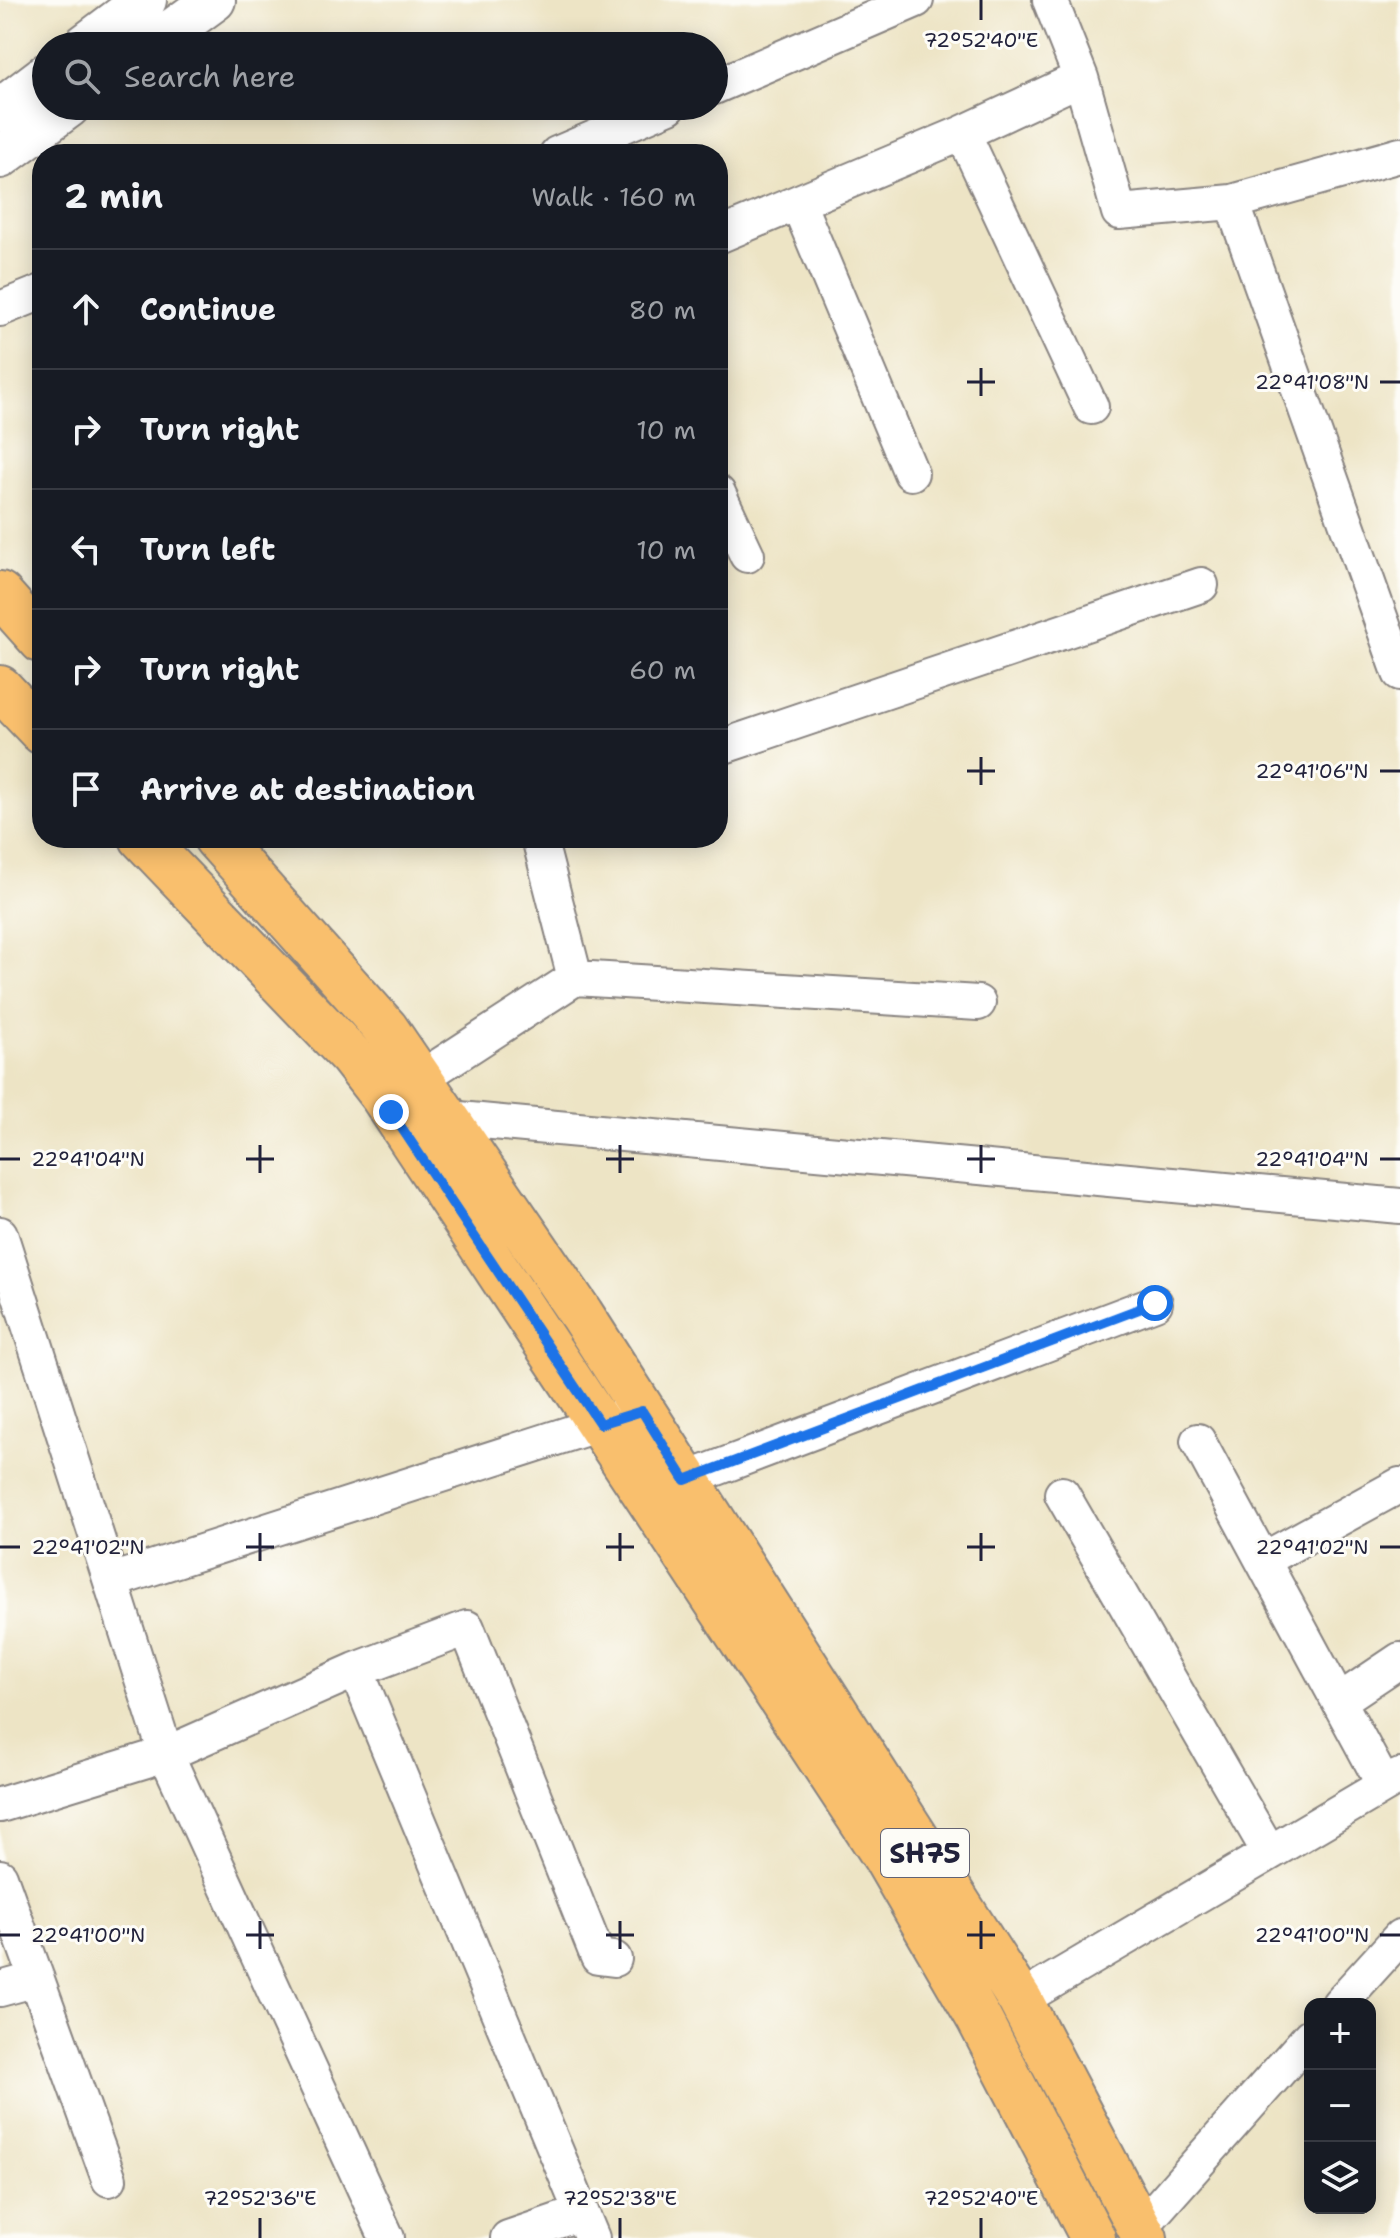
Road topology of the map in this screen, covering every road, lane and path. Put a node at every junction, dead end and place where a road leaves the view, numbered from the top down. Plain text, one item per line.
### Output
1 (145, 0) edge
2 (214, 0) edge
3 (916, 0) edge
4 (1050, 0) edge
5 (103, 32) edge
6 (170, 32) edge
7 (1081, 78) junction
8 (728, 81) edge
9 (32, 86) edge
10 (0, 110) edge
11 (50, 120) edge
12 (636, 120) edge
13 (963, 133) junction
14 (580, 144) edge
15 (1400, 155) edge
16 (0, 157) edge
17 (1232, 202) junction
18 (798, 203) junction
19 (728, 232) edge
20 (32, 296) edge
21 (0, 309) edge
22 (1091, 407) dead end
23 (911, 473) dead end
24 (728, 514) edge
25 (747, 555) dead end
26 (1201, 585) dead end
27 (0, 594) edge
28 (32, 630) edge
29 (1400, 673) edge
30 (0, 688) edge
31 (32, 722) edge
32 (728, 745) edge
33 (152, 848) edge
34 (225, 848) edge
35 (542, 848) edge
36 (575, 978) junction
37 (978, 1003) dead end
38 (421, 1078) junction
39 (449, 1118) junction
40 (1400, 1206) edge
41 (0, 1234) edge
42 (1155, 1303) dead end
43 (642, 1411) junction
44 (600, 1424) junction
45 (1198, 1441) dead end
46 (685, 1480) junction
47 (1400, 1485) edge
48 (1062, 1494) dead end
49 (1263, 1560) junction
50 (111, 1581) junction
51 (1400, 1660) edge
52 (356, 1670) junction
53 (1339, 1701) junction
54 (166, 1754) junction
55 (1392, 1781) edge
56 (0, 1805) edge
57 (1269, 1852) junction
58 (0, 1877) edge
59 (1400, 1937) edge
60 (614, 1959) dead end
61 (37, 1979) junction
62 (0, 1989) edge
63 (1344, 1998) edge
64 (1020, 2000) junction
65 (1304, 2043) edge
66 (109, 2179) dead end
67 (586, 2226) edge
68 (1143, 2233) edge
69 (387, 2238) edge
70 (508, 2238) edge
71 (1093, 2238) edge

1 - 5 street
2 - 6 street
3 - 8 street
4 - 7 street
7 - 13 street
7 - 17 street
9 - 10 street
11 - 16 street
12 - 14 street
13 - 18 street
13 - 22 street
15 - 17 street
17 - 29 street
18 - 19 street
18 - 23 street
20 - 21 street
24 - 25 street
26 - 32 street
27 - 28 main road
30 - 31 main road
33 - 44 main road, SH75
34 - 38 main road, SH75
35 - 36 street
36 - 37 street
36 - 38 street
38 - 39 main road, SH75
39 - 40 street
39 - 43 main road, SH75
41 - 50 street
42 - 46 street
43 - 44 street
43 - 46 main road, SH75
44 - 50 street
44 - 71 main road, SH75
45 - 49 street
46 - 64 main road, SH75
47 - 49 street
48 - 57 street
49 - 53 street
50 - 54 street
51 - 53 street
52 - 54 street
52 - 60 street
52 - 67 street
53 - 55 street
54 - 56 street
54 - 69 street
55 - 57 street
57 - 64 street
58 - 61 street
59 - 63 street
61 - 62 street
61 - 66 street
64 - 68 main road, SH75
65 - 68 street
67 - 70 street

